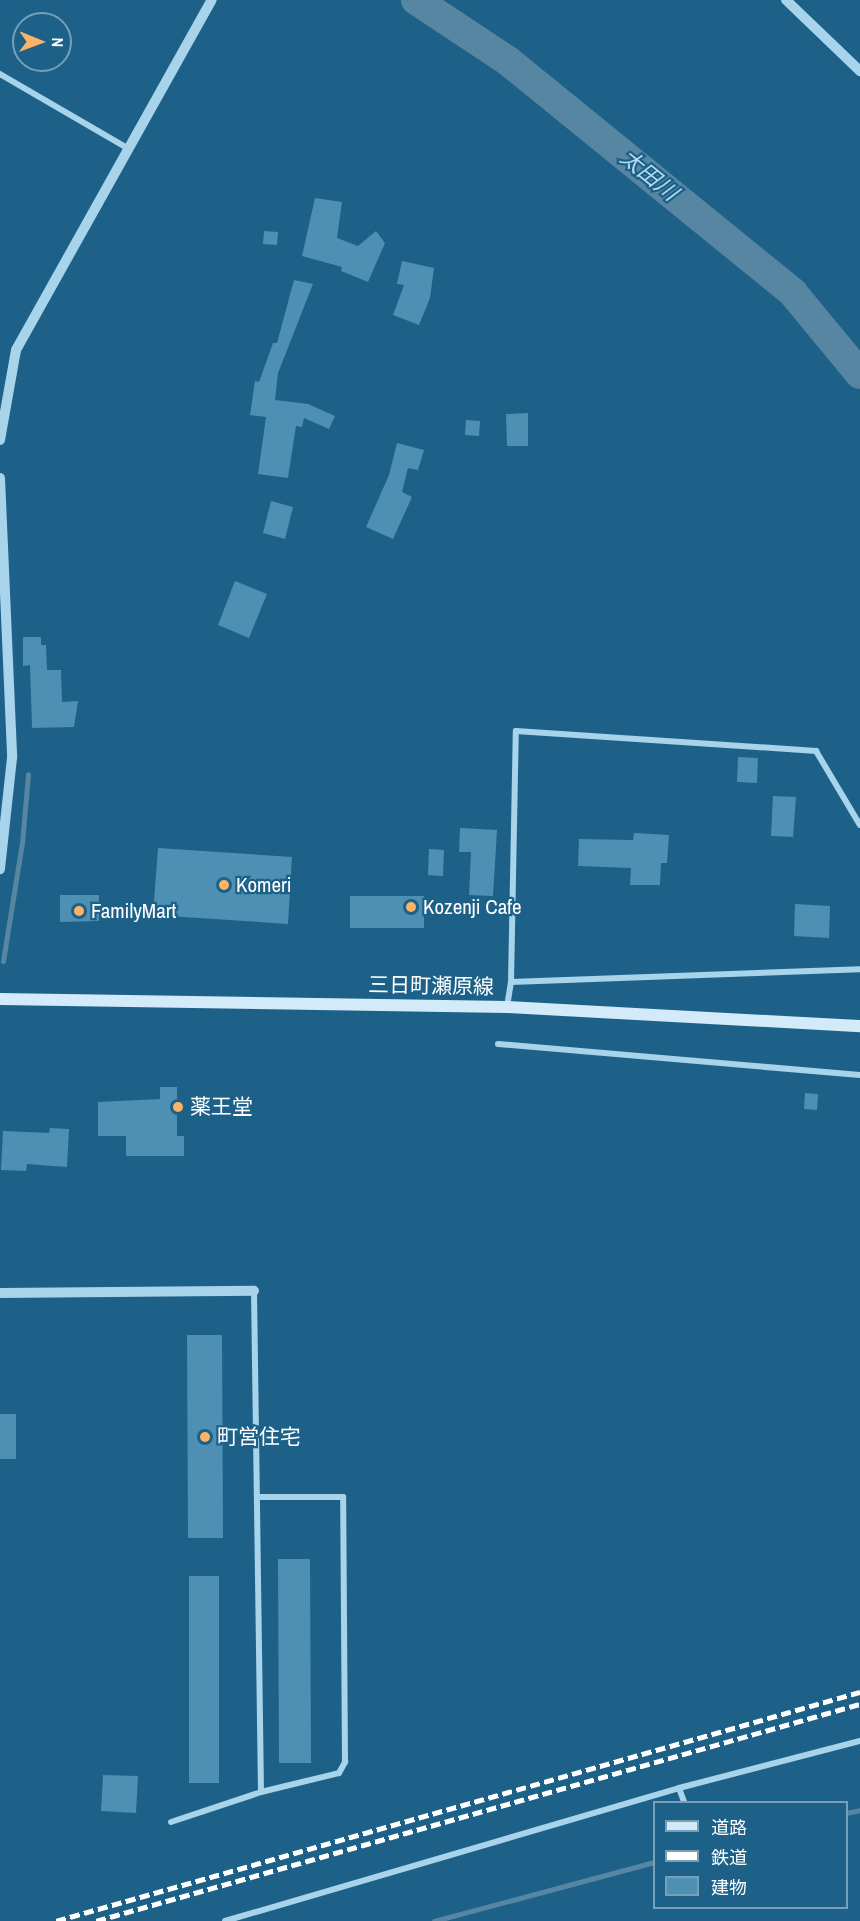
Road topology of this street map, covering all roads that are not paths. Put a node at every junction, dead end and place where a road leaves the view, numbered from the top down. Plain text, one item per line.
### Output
1 (212, 0) edge
2 (786, 0) edge
3 (860, 71) edge
4 (0, 74) edge
5 (129, 148) junction
6 (0, 440) edge
7 (0, 478) edge
8 (860, 825) edge
9 (0, 869) edge
10 (860, 969) edge
11 (511, 982) junction
12 (0, 999) edge
13 (507, 1007) junction
14 (860, 1026) edge
15 (498, 1044) dead end
16 (860, 1075) edge
17 (254, 1291) joint
18 (0, 1293) edge
19 (257, 1497) junction
20 (860, 1741) edge
21 (679, 1788) junction
22 (261, 1792) junction
23 (683, 1801) edge
24 (171, 1822) dead end
25 (225, 1921) edge

1 - 5 street
2 - 3 street
4 - 5 street
5 - 6 street
7 - 9 street
8 - 11 street
10 - 11 street
11 - 13 street
12 - 13 main road, 三日町瀬原線
13 - 14 main road, 三日町瀬原線
15 - 16 street
17 - 18 street
17 - 19 street
19 - 22 street
19 - 22 street
20 - 21 street
21 - 23 street
21 - 25 street
22 - 24 street

